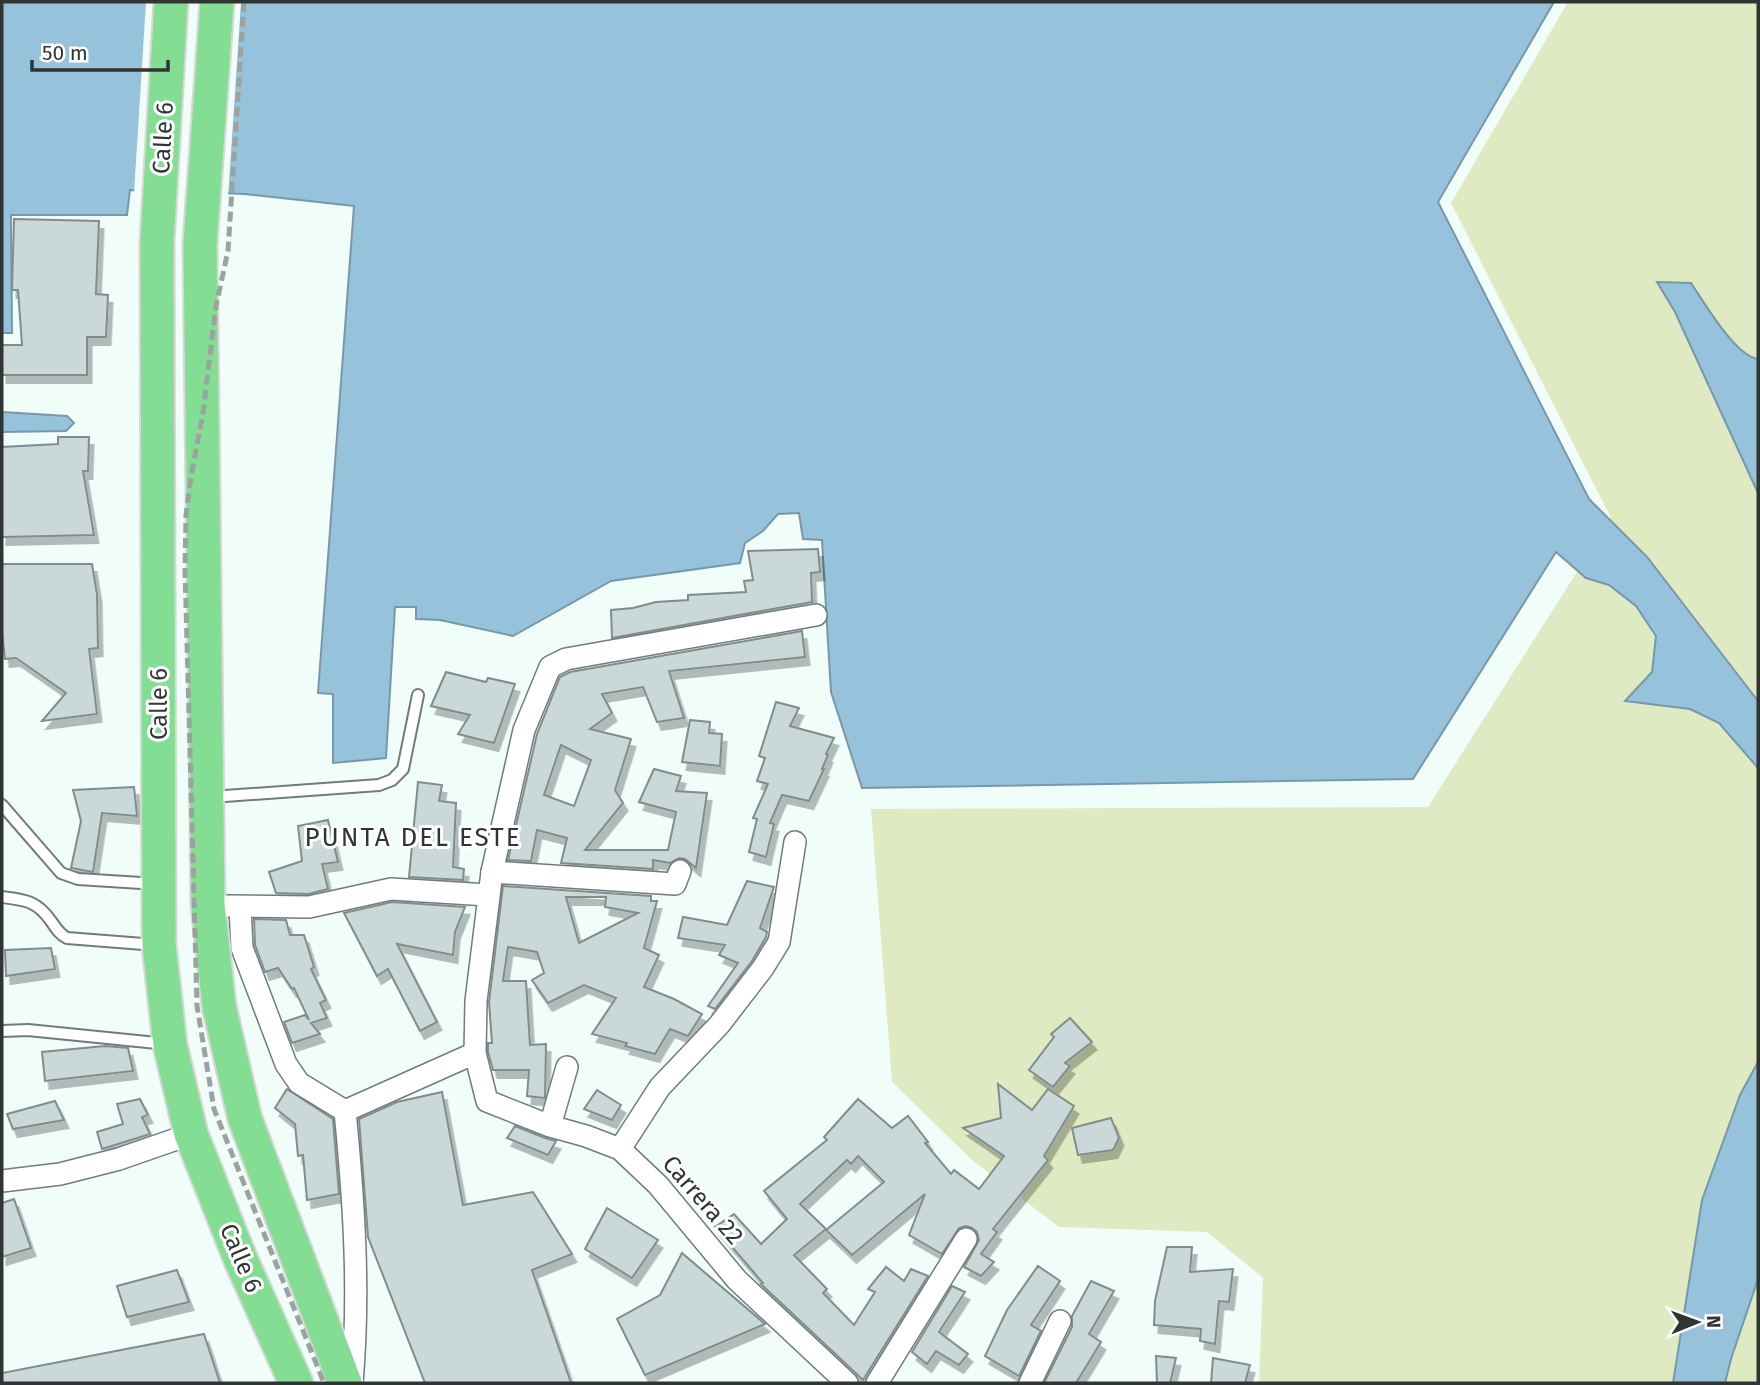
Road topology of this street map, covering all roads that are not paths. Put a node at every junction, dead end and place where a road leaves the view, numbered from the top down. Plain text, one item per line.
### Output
1 (171, 2) edge
2 (217, 2) edge
3 (816, 615) dead end
4 (418, 695) dead end
5 (208, 797) junction
6 (2, 806) edge
7 (795, 842) dead end
8 (680, 871) dead end
9 (492, 872) junction
10 (159, 885) junction
11 (488, 895) junction
12 (2, 897) edge
13 (224, 906) junction
14 (159, 945) junction
15 (2, 1031) edge
16 (170, 1045) junction
17 (475, 1053) junction
18 (568, 1068) dead end
19 (345, 1111) junction
20 (550, 1126) junction
21 (191, 1134) junction
22 (620, 1149) junction
23 (2, 1181) edge
24 (966, 1238) dead end
25 (1060, 1321) dead end
26 (296, 1383) edge
27 (345, 1383) edge
28 (352, 1383) edge
29 (848, 1383) edge
30 (877, 1383) edge
31 (1030, 1383) edge

1 - 10 highway, Calle 6
2 - 5 highway, Calle 6
3 - 9 street
4 - 5 lane
5 - 13 highway, Calle 6
6 - 10 lane
7 - 22 street
8 - 9 street
9 - 11 street
10 - 14 highway, Calle 6
11 - 13 street
11 - 17 street
12 - 14 lane
13 - 19 street
13 - 27 highway, Calle 6
14 - 16 highway, Calle 6
15 - 16 lane
16 - 21 highway, Calle 6
17 - 19 street
17 - 20 street, Carrera 22
18 - 20 street
19 - 28 street
20 - 22 street, Carrera 22
21 - 23 street
21 - 26 highway, Calle 6
22 - 29 street, Carrera 22
24 - 30 street
25 - 31 street

